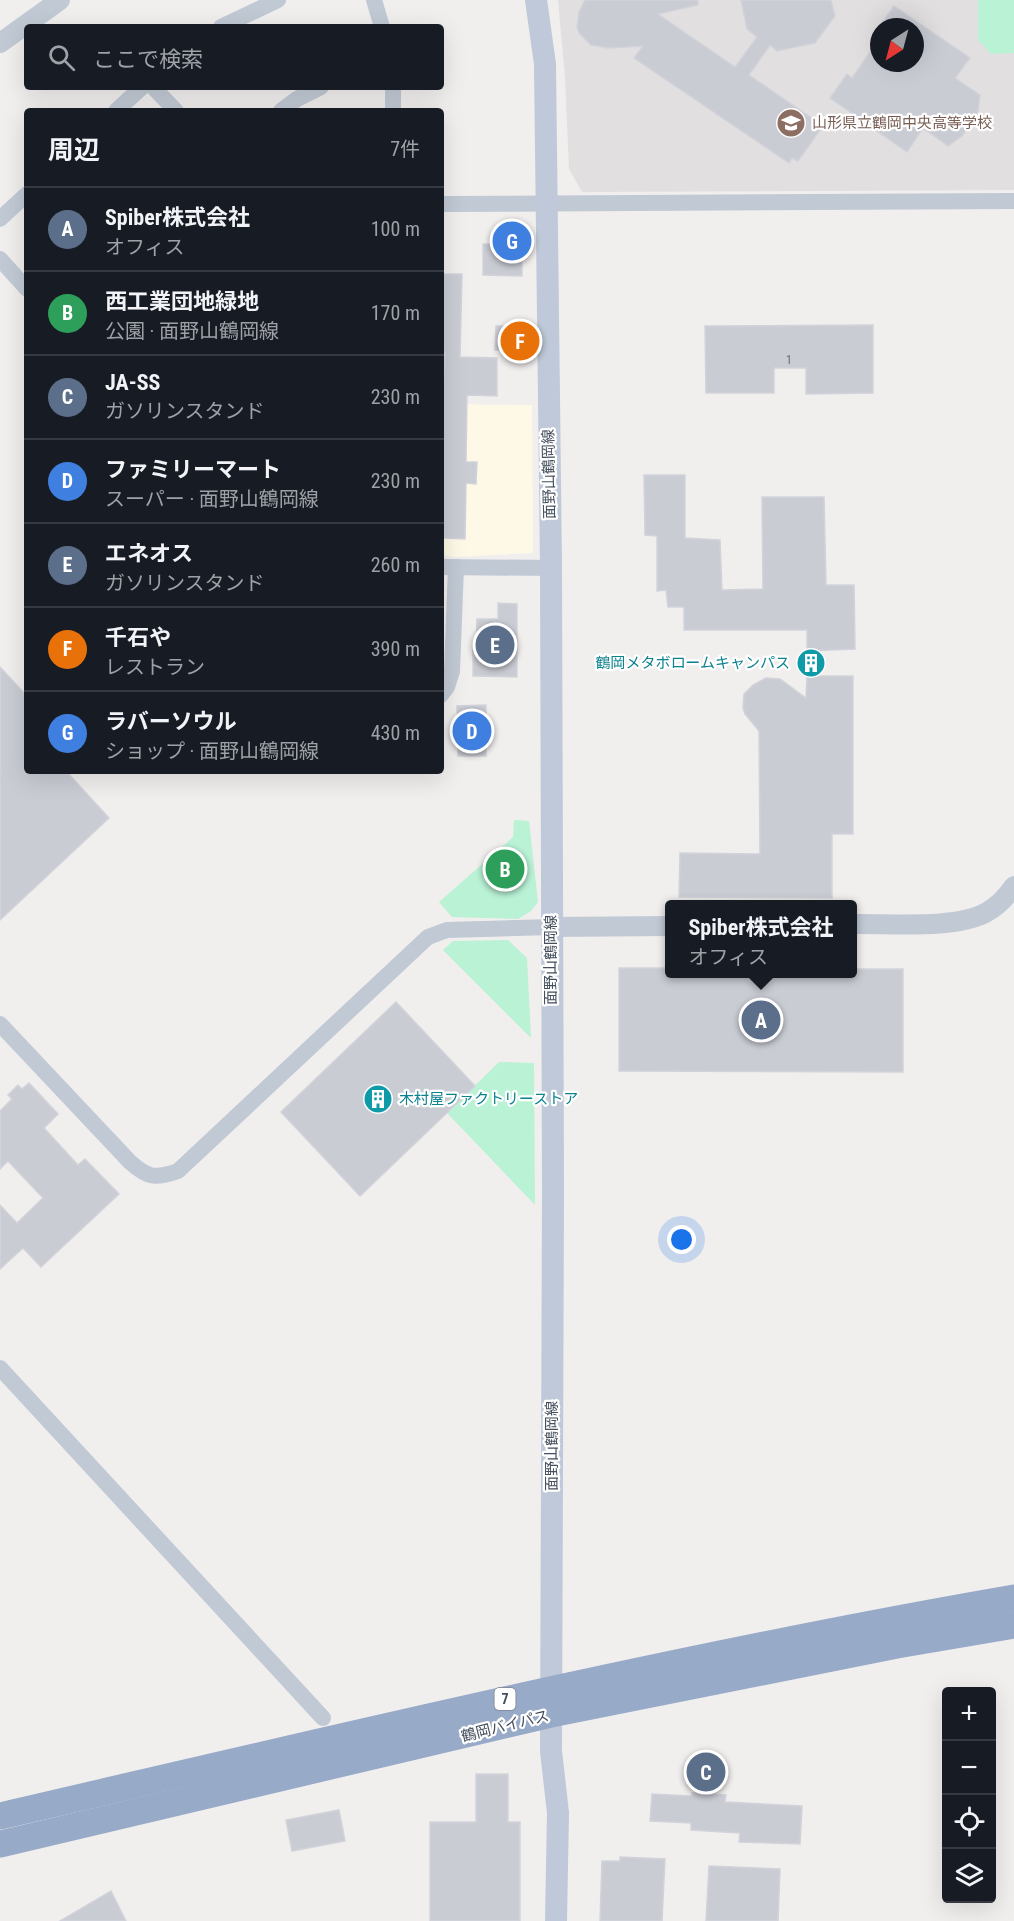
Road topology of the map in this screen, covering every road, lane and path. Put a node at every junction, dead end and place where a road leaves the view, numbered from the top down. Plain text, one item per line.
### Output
1 (60, 0) edge
2 (278, 0) edge
3 (374, 0) edge
4 (536, 0) edge
5 (27, 24) edge
6 (227, 24) edge
7 (381, 24) edge
8 (24, 26) edge
9 (0, 43) edge
10 (139, 90) edge
11 (156, 90) edge
12 (315, 90) edge
13 (393, 90) edge
14 (119, 108) edge
15 (173, 108) edge
16 (285, 108) edge
17 (393, 108) edge
18 (24, 197) edge
19 (1014, 201) edge
20 (546, 202) junction
21 (444, 204) edge
22 (0, 219) edge
23 (0, 259) edge
24 (24, 286) edge
25 (448, 567) edge
26 (551, 568) junction
27 (444, 691) edge
28 (1014, 886) edge
29 (857, 924) edge
30 (665, 926) edge
31 (551, 927) junction
32 (0, 1024) edge
33 (0, 1368) edge
34 (1014, 1598) edge
35 (1014, 1624) edge
36 (551, 1702) junction
37 (323, 1718) dead end
38 (0, 1816) edge
39 (0, 1844) edge
40 (556, 1921) edge

1 - 5 street
2 - 6 street
3 - 7 street
4 - 20 main road, 面野山鶴岡線
8 - 9 street
10 - 14 street
11 - 15 street
12 - 16 street
13 - 17 street
18 - 22 street
19 - 20 street
20 - 21 street
20 - 26 main road, 面野山鶴岡線
23 - 24 street
25 - 26 street
25 - 27 street
26 - 31 main road, 面野山鶴岡線
28 - 29 street
30 - 31 street
31 - 32 street
31 - 36 main road, 面野山鶴岡線
33 - 37 street
34 - 36 highway, 鶴岡バイパス / 7
35 - 36 highway, 鶴岡バイパス / 7
36 - 38 highway, 鶴岡バイパス / 7
36 - 39 highway, 鶴岡バイパス / 7
36 - 40 main road, 面野山鶴岡線

